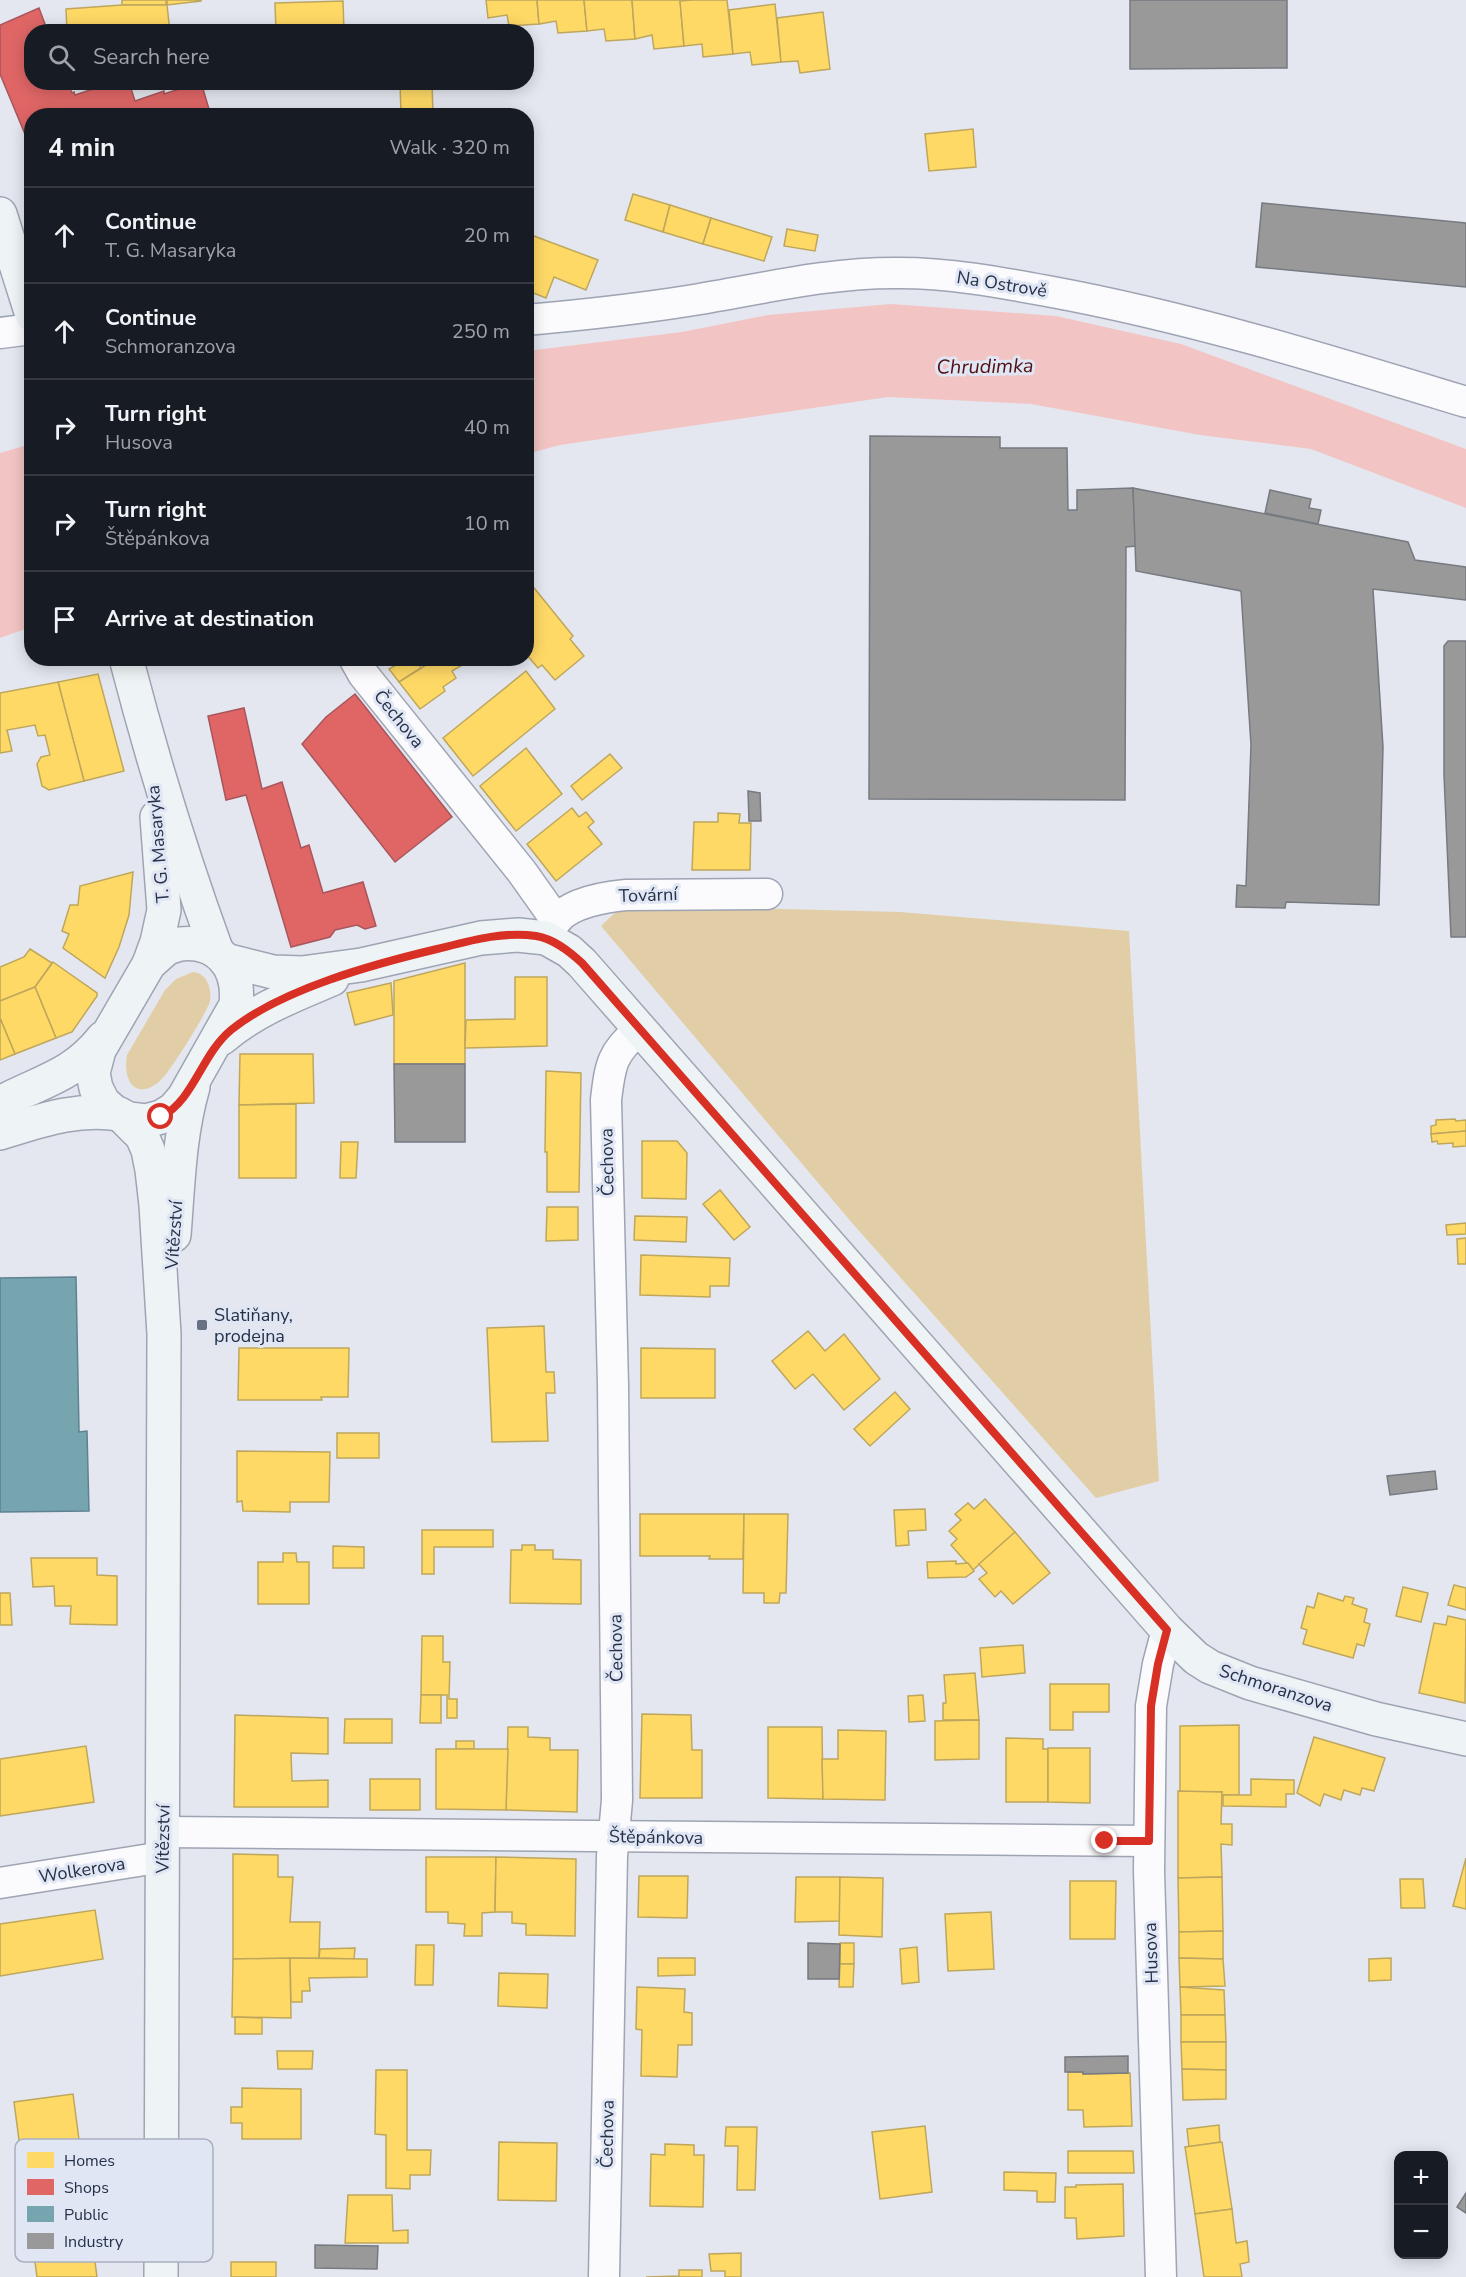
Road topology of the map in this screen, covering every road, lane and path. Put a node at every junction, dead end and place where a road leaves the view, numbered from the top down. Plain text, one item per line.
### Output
1 (0, 214) edge
2 (24, 290) edge
3 (534, 319) edge
4 (24, 330) edge
5 (0, 333) edge
6 (1466, 402) edge
7 (128, 666) edge
8 (358, 666) edge
9 (143, 723) junction
10 (767, 894) dead end
11 (551, 929) junction
12 (221, 956) junction
13 (402, 957) junction
14 (148, 964) junction
15 (114, 1024) junction
16 (639, 1030) junction
17 (205, 1061) junction
18 (0, 1103) edge
19 (121, 1115) junction
20 (0, 1132) edge
21 (165, 1401) junction
22 (1167, 1630) junction
23 (1466, 1739) edge
24 (615, 1836) junction
25 (1149, 1841) junction
26 (163, 1845) junction
27 (0, 1883) edge
28 (162, 2139) edge
29 (161, 2262) edge
30 (161, 2277) edge
31 (604, 2277) edge
32 (1161, 2277) edge

1 - 2 main road
3 - 6 street, Na Ostrově
4 - 5 street
7 - 9 main road, T. G. Masaryka
8 - 11 street, Čechova
9 - 12 main road, T. G. Masaryka
9 - 14 main road, T. G. Masaryka
10 - 11 street, Tovární
11 - 13 main road, Schmoranzova
11 - 16 main road, Schmoranzova
12 - 13 main road, Schmoranzova
12 - 14 main road, T. G. Masaryka
12 - 17 main road, T. G. Masaryka
13 - 17 main road, Schmoranzova
14 - 15 main road, T. G. Masaryka
15 - 18 main road, T. G. Masaryka
15 - 19 main road, T. G. Masaryka
16 - 22 main road, Schmoranzova
16 - 24 street, Čechova
17 - 19 main road, T. G. Masaryka
17 - 21 main road, Vítězství
19 - 20 main road, T. G. Masaryka
19 - 21 main road, Vítězství
21 - 26 main road, Vítězství
22 - 23 main road, Schmoranzova
22 - 25 street, Husova
24 - 25 street, Štěpánkova
24 - 26 street, Štěpánkova
24 - 31 street, Čechova
25 - 32 street, Husova
26 - 27 street, Wolkerova
26 - 28 main road, Vítězství
29 - 30 main road, Vítězství

